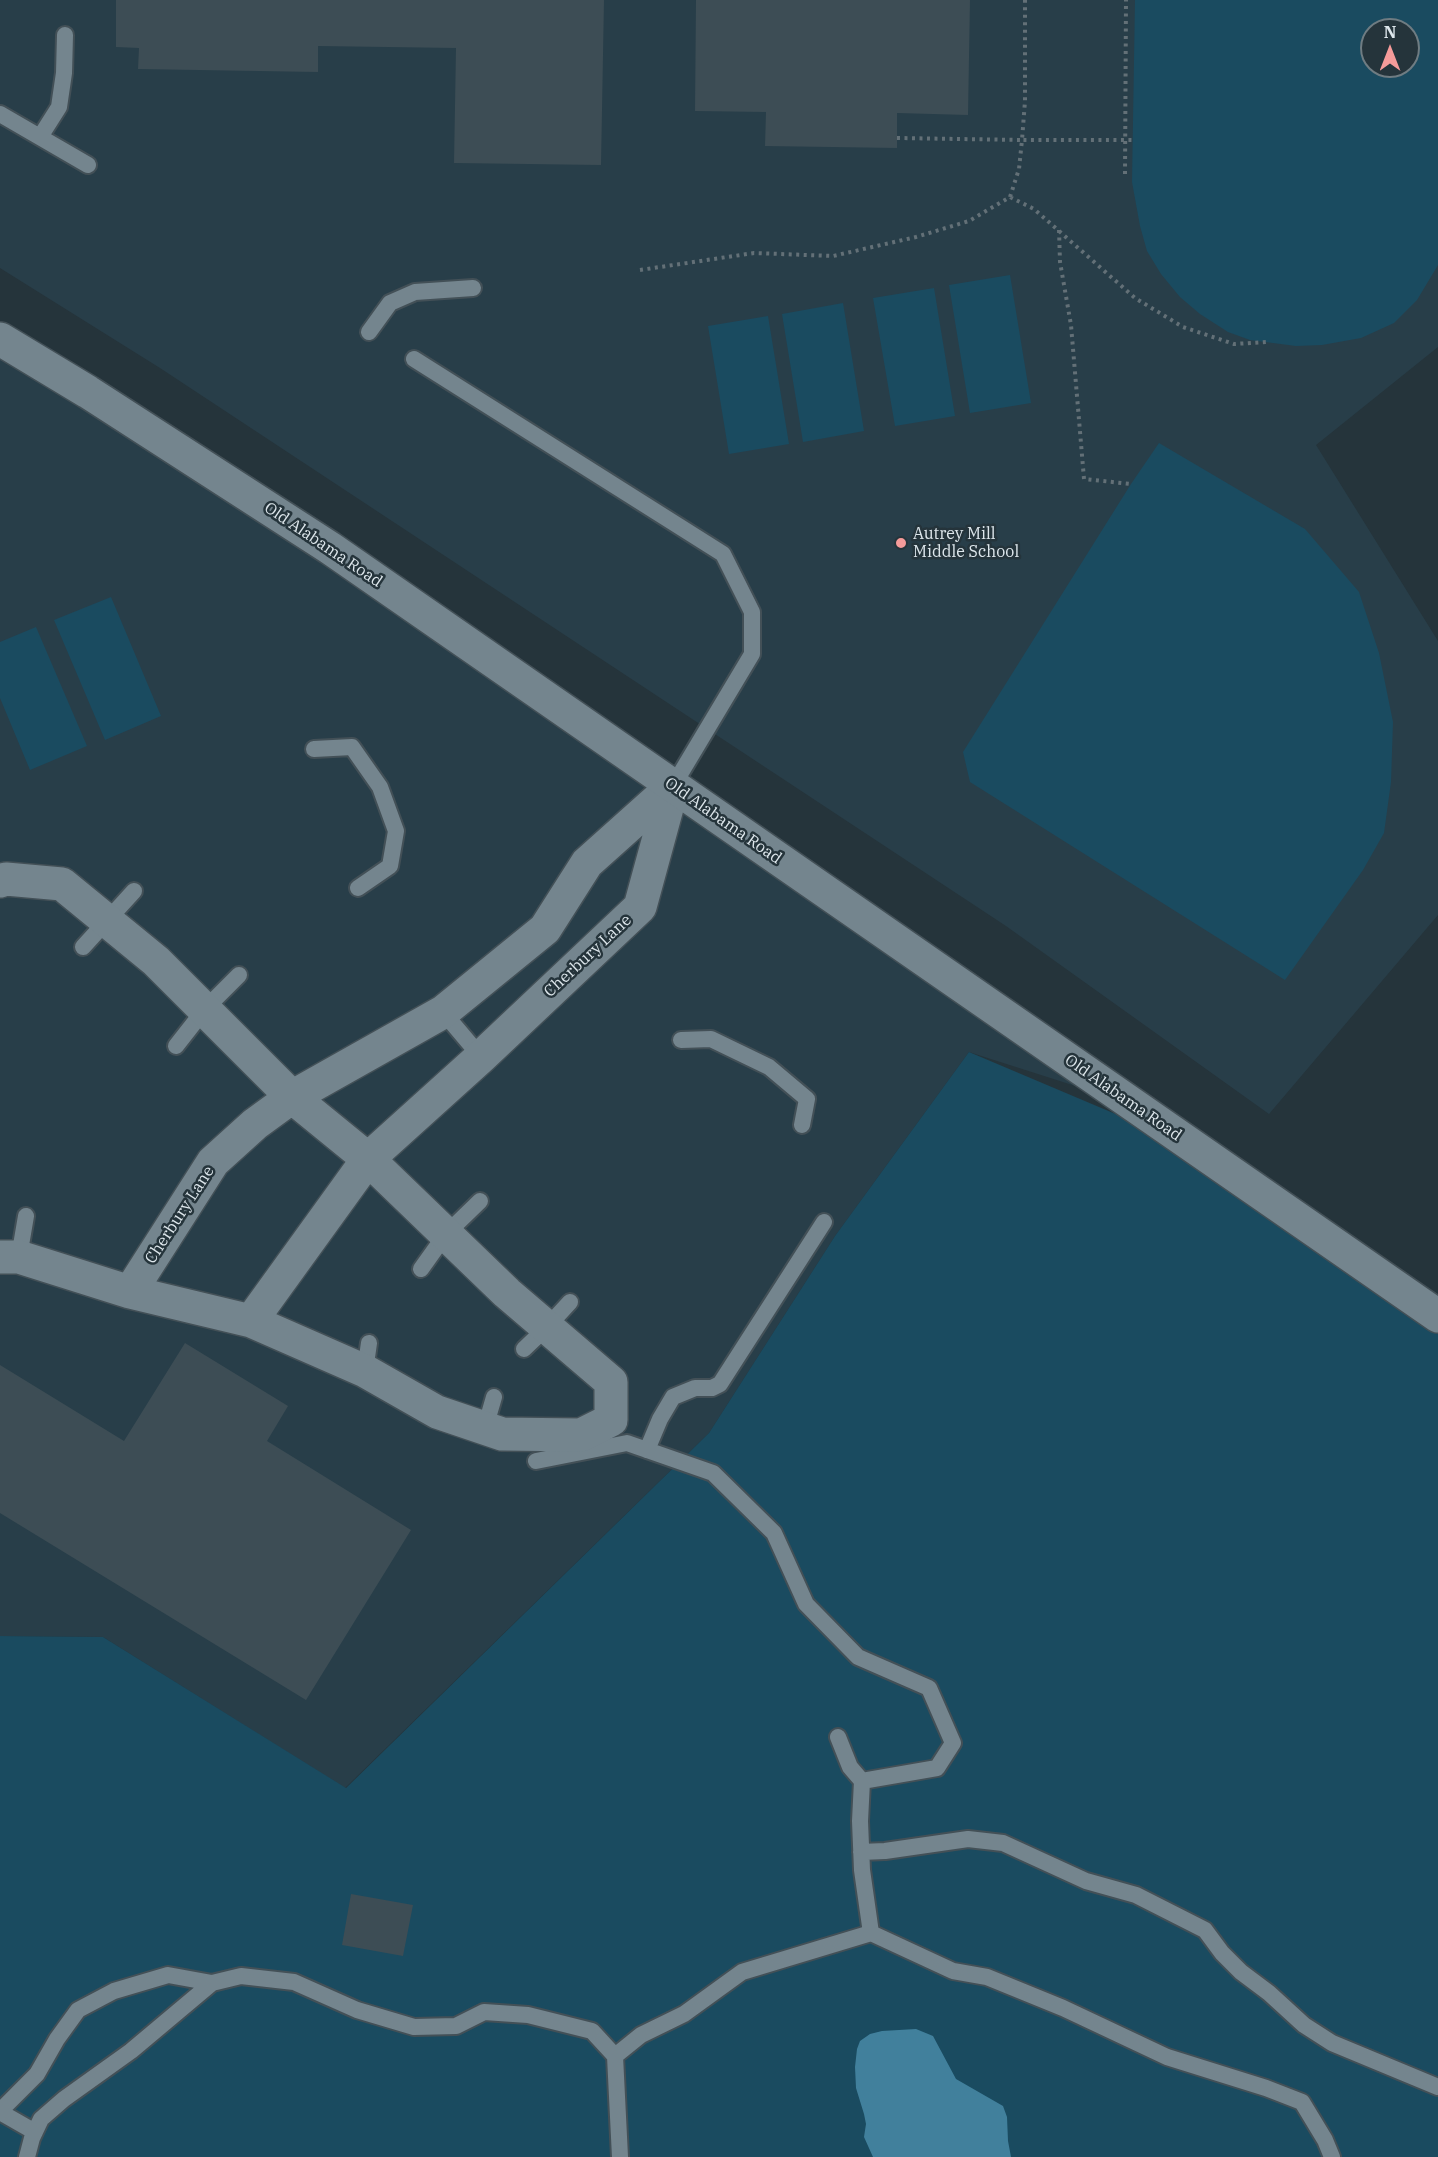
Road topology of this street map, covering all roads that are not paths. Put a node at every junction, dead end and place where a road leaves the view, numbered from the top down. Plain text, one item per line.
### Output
1 (65, 36) dead end
2 (0, 114) edge
3 (40, 137) junction
4 (88, 165) dead end
5 (472, 288) dead end
6 (369, 332) dead end
7 (0, 339) edge
8 (414, 359) dead end
9 (314, 749) dead end
10 (672, 786) junction
11 (0, 881) edge
12 (358, 888) dead end
13 (134, 891) dead end
14 (107, 920) junction
15 (83, 947) dead end
16 (239, 975) dead end
17 (205, 1009) junction
18 (443, 1012) junction
19 (681, 1040) dead end
20 (176, 1046) dead end
21 (481, 1057) junction
22 (292, 1098) junction
23 (802, 1125) dead end
24 (368, 1159) junction
25 (480, 1201) dead end
26 (26, 1216) dead end
27 (824, 1222) dead end
28 (446, 1234) junction
29 (10, 1257) edge
30 (421, 1269) dead end
31 (130, 1292) junction
32 (570, 1302) dead end
33 (1438, 1316) edge
34 (251, 1321) junction
35 (536, 1338) junction
36 (647, 1450) junction
37 (536, 1461) dead end
38 (838, 1737) dead end
39 (862, 1780) junction
40 (861, 1852) junction
41 (872, 1933) junction
42 (212, 1983) junction
43 (615, 2056) junction
44 (1438, 2087) edge
45 (0, 2112) edge
46 (35, 2132) junction
47 (27, 2157) edge
48 (620, 2157) edge
49 (1332, 2157) edge

1 - 3 lane
2 - 3 lane
3 - 4 lane
5 - 6 lane
7 - 10 street, Old Alabama Road
8 - 10 lane
9 - 12 lane
10 - 18 street, Cherbury Lane
10 - 21 street, Cherbury Lane
10 - 33 street, Old Alabama Road
11 - 14 street
13 - 14 lane
14 - 15 lane
14 - 17 street
16 - 17 lane
17 - 20 lane
17 - 22 street
18 - 21 lane
18 - 22 street, Cherbury Lane
19 - 23 lane
21 - 24 street, Cherbury Lane
22 - 24 street
22 - 31 street, Cherbury Lane
24 - 28 street
24 - 34 street, Cherbury Lane
25 - 28 lane
26 - 29 lane
27 - 36 lane
28 - 30 lane
28 - 35 street
29 - 31 street
31 - 34 street
32 - 35 lane
34 - 35 street
36 - 37 lane
36 - 39 lane
38 - 39 lane
39 - 40 lane
40 - 41 lane
40 - 44 lane
41 - 43 lane
41 - 49 lane
42 - 43 lane
42 - 45 lane
42 - 46 lane
43 - 48 lane
45 - 46 lane
46 - 47 lane

